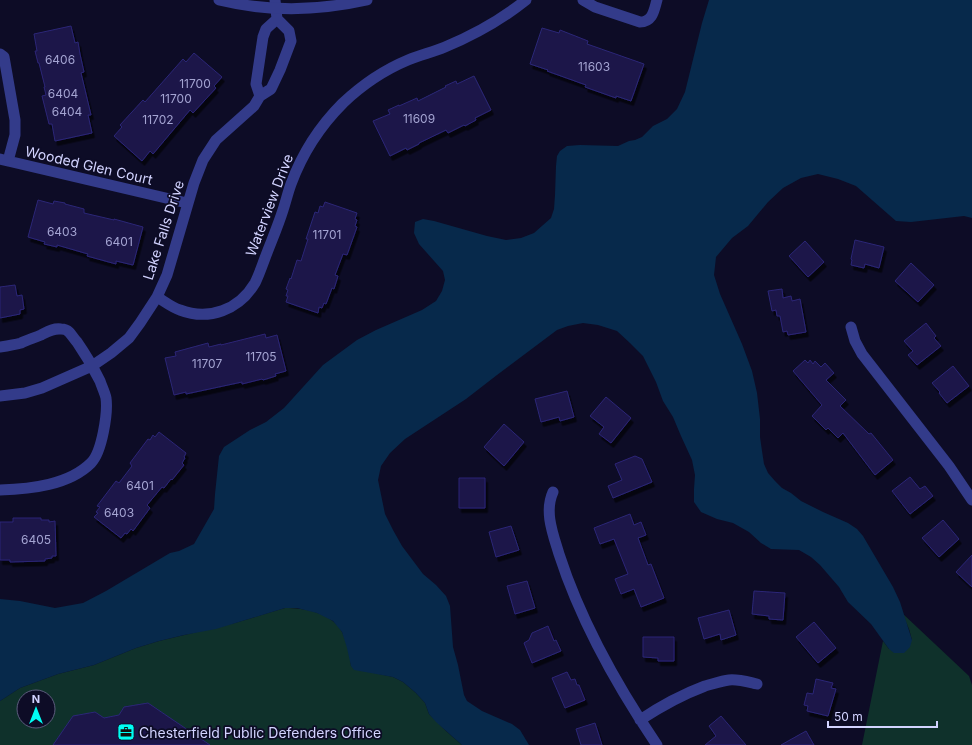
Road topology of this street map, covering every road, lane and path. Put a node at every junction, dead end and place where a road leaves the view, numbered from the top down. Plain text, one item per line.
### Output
1 (219, 0) edge
2 (367, 0) edge
3 (526, 0) edge
4 (583, 0) edge
5 (657, 0) edge
6 (276, 9) edge
7 (0, 54) edge
8 (260, 96) junction
9 (4, 160) edge
10 (187, 203) junction
11 (157, 296) junction
12 (851, 327) dead end
13 (0, 347) edge
14 (92, 366) junction
15 (0, 396) edge
16 (0, 490) edge
17 (553, 492) dead end
18 (972, 500) edge
19 (756, 684) dead end
20 (640, 720) junction
21 (657, 745) edge

1 - 6 street
2 - 6 street
3 - 11 street, Waterview Drive
4 - 5 street
6 - 8 street
6 - 8 street, Lake Falls Drive
7 - 9 street
8 - 10 street, Lake Falls Drive
9 - 10 street, Wooded Glen Court
10 - 11 street, Lake Falls Drive
11 - 14 street, Lake Falls Drive
12 - 18 street
13 - 14 street
14 - 15 street, Lake Falls Drive
14 - 16 street
17 - 20 street
19 - 20 street
20 - 21 street

